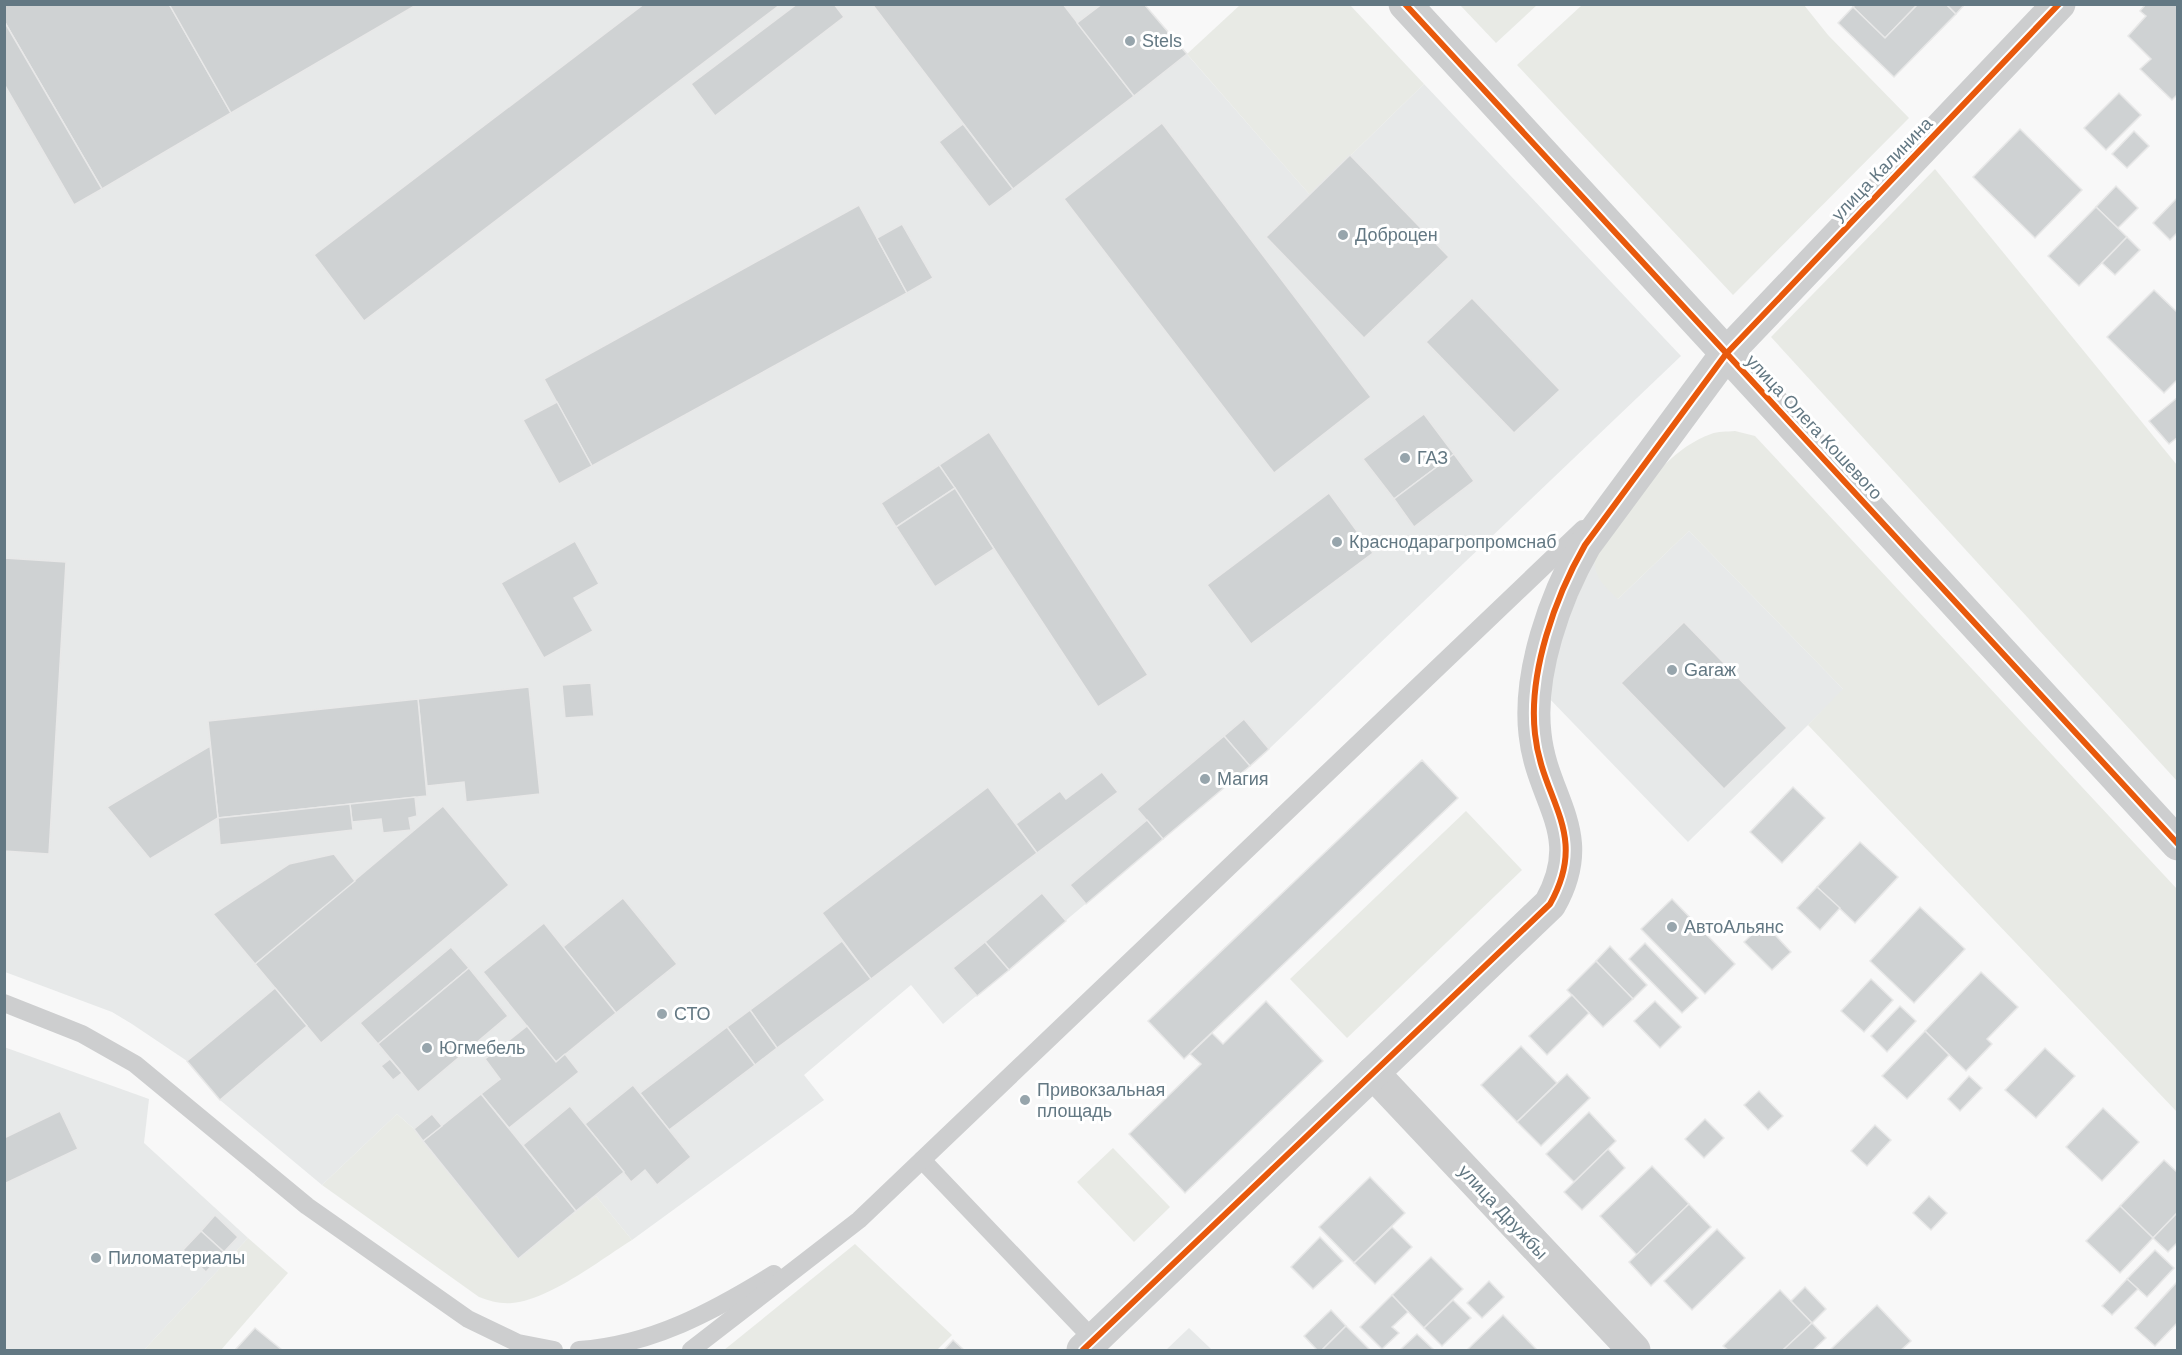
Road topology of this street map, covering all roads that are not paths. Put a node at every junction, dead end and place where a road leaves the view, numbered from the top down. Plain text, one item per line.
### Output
1 (1405, 4) edge
2 (2059, 4) edge
3 (1726, 354) junction
4 (1632, 482) junction
5 (2178, 844) edge
6 (4, 1003) edge
7 (1373, 1073) junction
8 (922, 1160) junction
9 (859, 1220) junction
10 (1088, 1345) edge
11 (554, 1350) edge
12 (579, 1350) edge
13 (691, 1350) edge
14 (1634, 1350) edge

1 - 3 street, улица Олега Кошевого
2 - 3 street, улица Калинина
3 - 4 street, улица Калинина
3 - 5 street, улица Олега Кошевого
4 - 7 street, улица Калинина
4 - 8 lane
6 - 11 lane
7 - 10 street, улица Калинина
7 - 14 street, улица Дружбы
8 - 9 lane
8 - 10 lane
9 - 12 lane
9 - 13 lane

